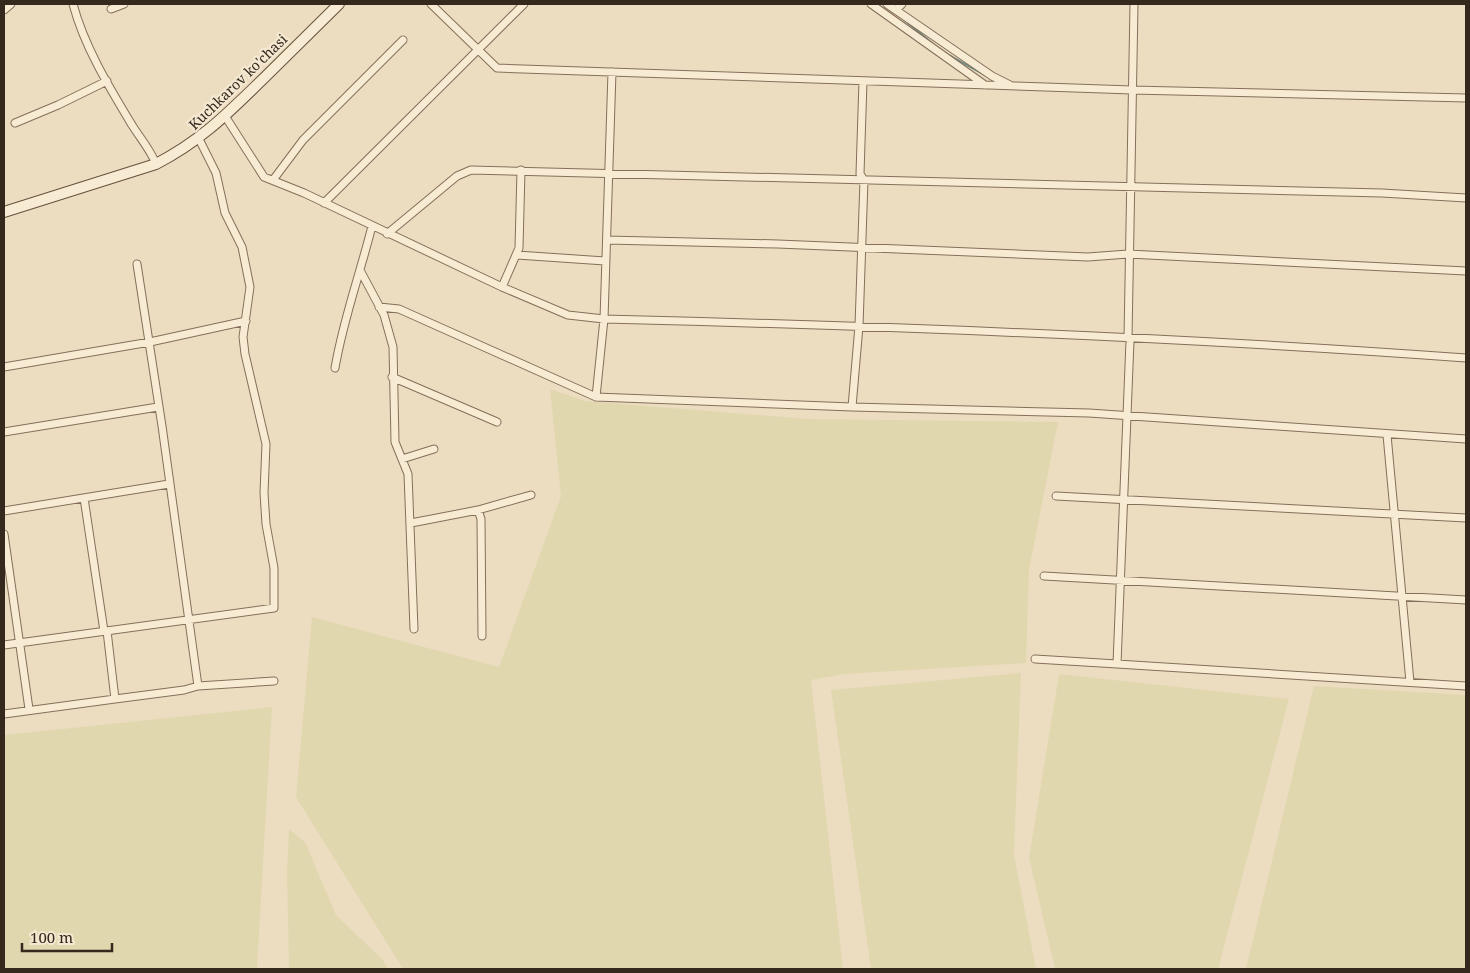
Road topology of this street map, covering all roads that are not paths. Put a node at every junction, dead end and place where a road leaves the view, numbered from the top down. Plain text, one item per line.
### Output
1 (11, 4) edge
2 (73, 4) edge
3 (124, 4) edge
4 (339, 4) edge
5 (431, 4) edge
6 (524, 4) edge
7 (871, 4) edge
8 (887, 4) edge
9 (902, 4) edge
10 (1134, 4) edge
11 (111, 9) dead end
12 (4, 10) edge
13 (896, 10) junction
14 (403, 40) dead end
15 (477, 51) junction
16 (612, 72) junction
17 (107, 81) junction
18 (864, 81) junction
19 (985, 85) junction
20 (1012, 86) junction
21 (1132, 90) junction
22 (1466, 98) edge
23 (225, 116) junction
24 (15, 123) dead end
25 (199, 139) junction
26 (156, 164) junction
27 (521, 170) junction
28 (608, 173) junction
29 (273, 180) junction
30 (864, 180) junction
31 (1130, 187) junction
32 (1466, 198) edge
33 (324, 202) junction
34 (4, 212) edge
35 (372, 226) junction
36 (387, 234) junction
37 (607, 240) junction
38 (862, 247) junction
39 (1128, 254) junction
40 (517, 255) junction
41 (605, 261) junction
42 (137, 264) dead end
43 (1466, 271) edge
44 (361, 272) junction
45 (502, 287) junction
46 (379, 307) junction
47 (604, 319) junction
48 (246, 321) junction
49 (859, 326) junction
50 (1128, 338) junction
51 (150, 342) junction
52 (1466, 358) edge
53 (4, 367) edge
54 (335, 368) dead end
55 (392, 377) junction
56 (596, 397) junction
57 (158, 407) junction
58 (852, 407) junction
59 (1126, 416) junction
60 (497, 422) dead end
61 (4, 432) edge
62 (1387, 435) junction
63 (1466, 439) edge
64 (434, 449) dead end
65 (402, 460) junction
66 (169, 484) junction
67 (531, 495) dead end
68 (1056, 496) dead end
69 (84, 498) junction
70 (1125, 500) junction
71 (478, 510) junction
72 (4, 511) edge
73 (1394, 512) junction
74 (1466, 518) edge
75 (410, 523) junction
76 (4, 534) edge
77 (1044, 576) dead end
78 (1121, 580) junction
79 (1402, 597) junction
80 (1466, 600) edge
81 (189, 620) junction
82 (414, 629) dead end
83 (105, 631) junction
84 (482, 636) dead end
85 (19, 643) junction
86 (4, 645) edge
87 (1035, 658) dead end
88 (1117, 664) junction
89 (274, 681) dead end
90 (1410, 682) junction
91 (198, 686) junction
92 (1466, 686) edge
93 (115, 699) junction
94 (29, 709) junction
95 (4, 714) edge

1 - 12 street
2 - 17 street
3 - 11 street
4 - 23 main road, Kuchkarov ko'chasi
5 - 15 street
6 - 15 street
7 - 19 street
8 - 13 street
9 - 13 street
10 - 21 street
13 - 20 street
14 - 29 street
15 - 16 street
15 - 33 street
16 - 18 street
16 - 28 street
17 - 24 street
17 - 26 street
18 - 19 street
18 - 30 street
19 - 20 street
20 - 21 street
21 - 22 street
21 - 31 street
23 - 25 main road, Kuchkarov ko'chasi
23 - 29 street
25 - 26 main road, Kuchkarov ko'chasi
25 - 48 street
26 - 34 main road, Kuchkarov ko'chasi
27 - 28 street
27 - 36 street
27 - 40 street
28 - 30 street
28 - 37 street
29 - 33 street
30 - 31 street
30 - 38 street
31 - 32 street
31 - 39 street
33 - 35 street
35 - 36 street
35 - 44 street
36 - 45 street
37 - 38 street
37 - 41 street
38 - 39 street
38 - 49 street
39 - 43 street
39 - 50 street
40 - 41 street
40 - 45 street
41 - 47 street
42 - 51 street
44 - 46 street
44 - 54 street
45 - 47 street
46 - 55 street
46 - 56 street
47 - 49 street
47 - 56 street
48 - 51 street
48 - 81 street
49 - 50 street
49 - 58 street
50 - 52 street
50 - 59 street
51 - 53 street
51 - 57 street
55 - 60 street
55 - 65 street
56 - 58 street
57 - 61 street
57 - 66 street
58 - 59 street
59 - 62 street
59 - 70 street
62 - 63 street
62 - 73 street
64 - 65 street
65 - 75 street
66 - 69 street
66 - 81 street
67 - 71 street
68 - 70 street
69 - 72 street
69 - 83 street
70 - 73 street
70 - 78 street
71 - 75 street
71 - 84 street
73 - 74 street
73 - 79 street
75 - 82 street
76 - 85 street
77 - 78 street
78 - 79 street
78 - 88 street
79 - 80 street
79 - 90 street
81 - 83 street
81 - 91 street
83 - 85 street
83 - 93 street
85 - 86 street
85 - 94 street
87 - 88 street
88 - 90 street
89 - 91 street
90 - 92 street
91 - 93 street
93 - 94 street
94 - 95 street

